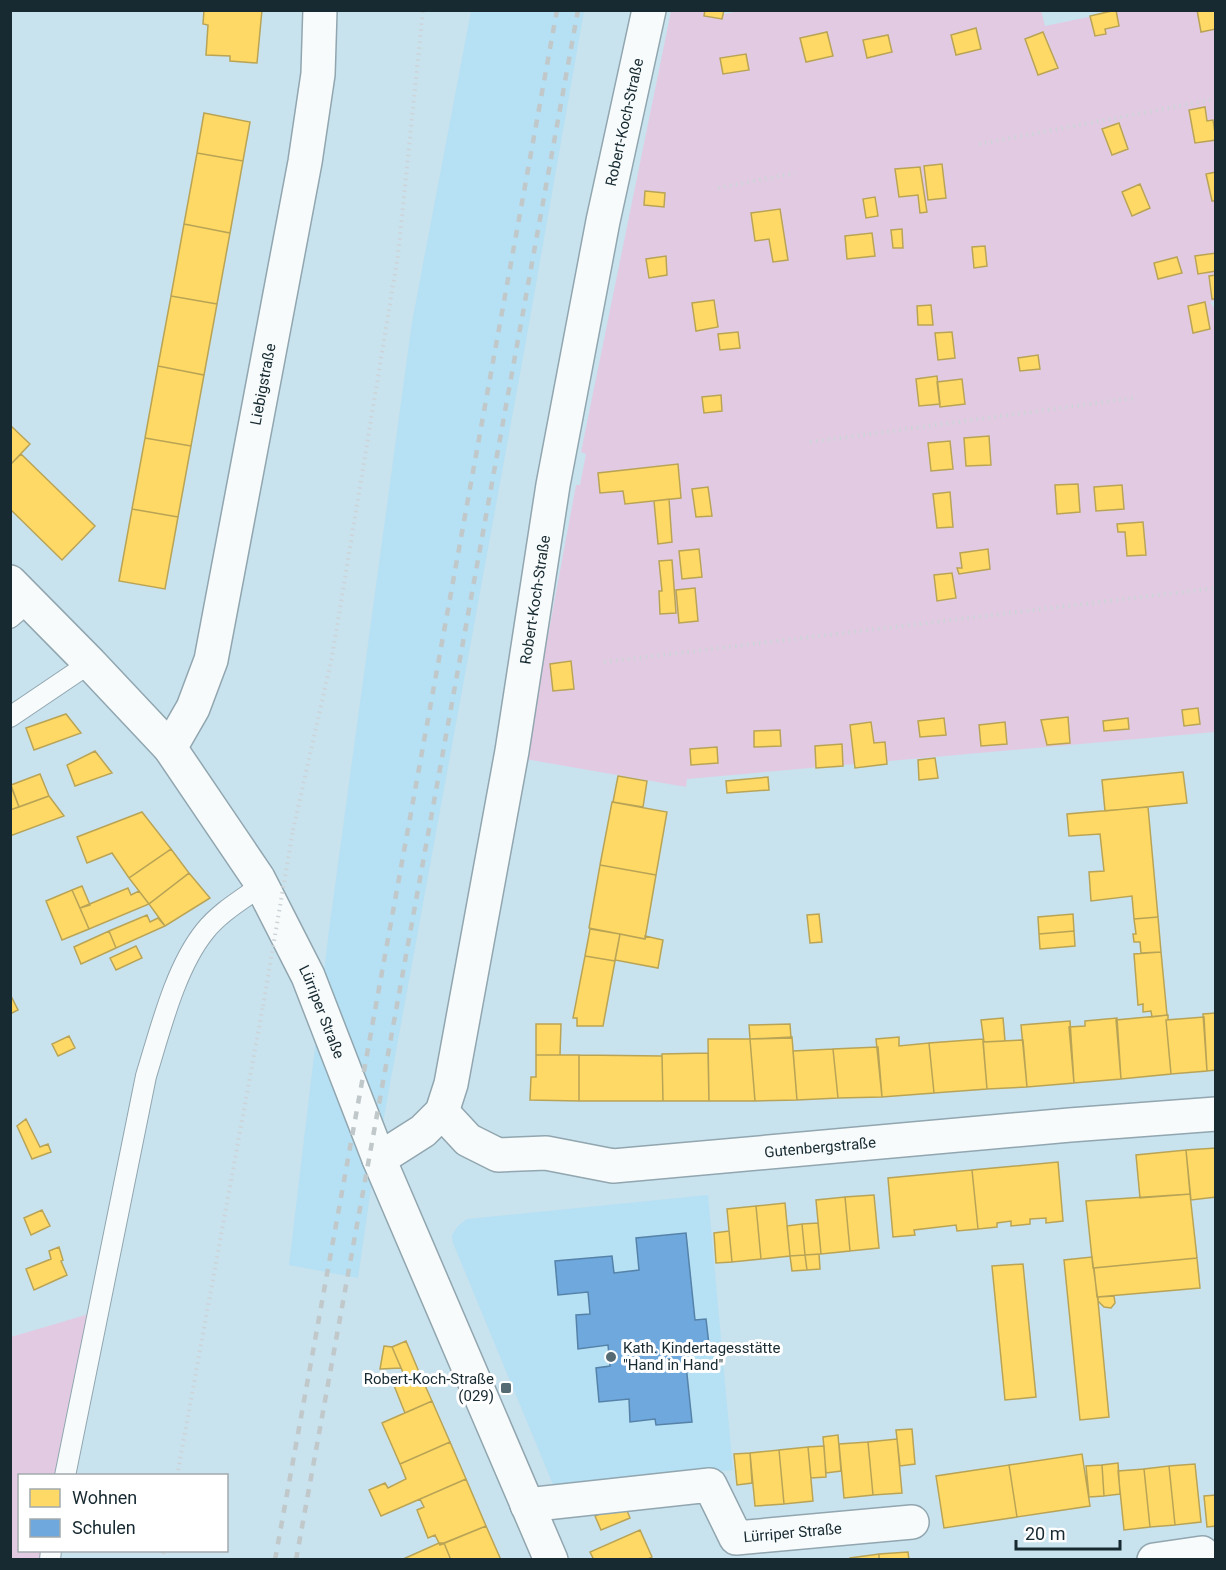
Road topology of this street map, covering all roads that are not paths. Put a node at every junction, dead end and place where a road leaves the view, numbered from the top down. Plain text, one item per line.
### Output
1 (320, 10) edge
2 (648, 10) edge
3 (17, 601) edge
4 (90, 663) junction
5 (10, 717) edge
6 (170, 748) junction
7 (262, 885) junction
8 (442, 1112) junction
9 (1215, 1114) edge
10 (379, 1159) junction
11 (65, 1474) edge
12 (527, 1505) junction
13 (912, 1522) dead end
14 (551, 1560) edge
15 (1154, 1560) edge
16 (1209, 1560) edge

1 - 6 street, Liebigstraße
2 - 8 street, Robert-Koch-Straße
3 - 4 street, Lürriper Straße
4 - 5 lane
4 - 6 street, Lürriper Straße
6 - 7 street, Lürriper Straße
7 - 10 street, Lürriper Straße
7 - 11 lane
8 - 9 street, Gutenbergstraße
8 - 10 street, Robert-Koch-Straße
10 - 12 street, Lürriper Straße
12 - 13 street, Lürriper Straße
12 - 14 street, Lürriper Straße
15 - 16 street

